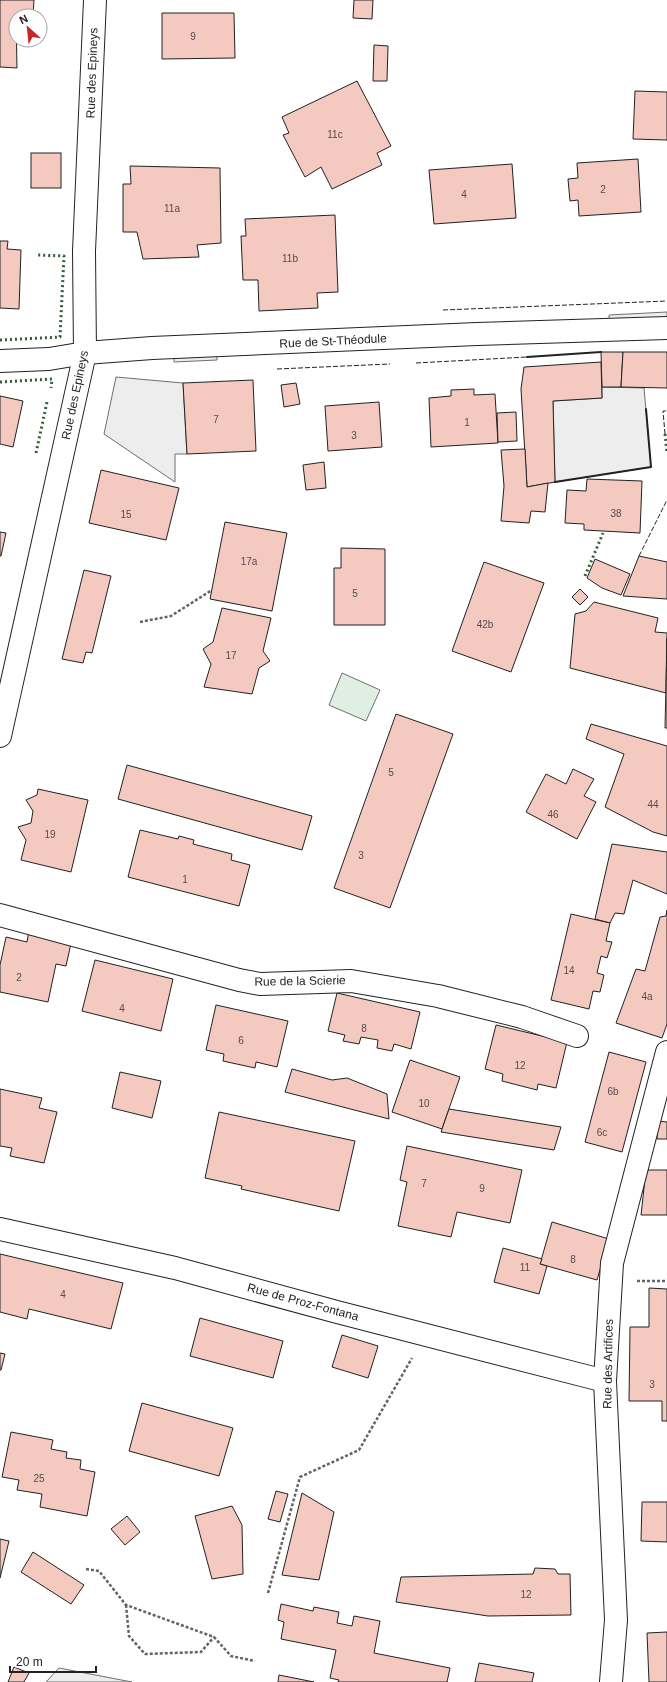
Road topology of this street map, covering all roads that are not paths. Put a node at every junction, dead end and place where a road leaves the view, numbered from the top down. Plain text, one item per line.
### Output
1 (95, 0) edge
2 (667, 328) edge
3 (85, 353) junction
4 (0, 361) edge
5 (0, 736) edge
6 (0, 915) edge
7 (577, 1036) dead end
8 (667, 1052) edge
9 (0, 1229) edge
10 (605, 1381) junction
11 (611, 1682) edge

1 - 3 street, Rue des Epineys
2 - 3 street, Rue de St-Théodule
3 - 4 street, Rue de St-Théodule
3 - 5 street, Rue des Epineys
6 - 7 street, Rue de la Scierie
8 - 10 street, Rue des Artifices
9 - 10 street, Rue de Proz-Fontana
10 - 11 street, Rue des Artifices

